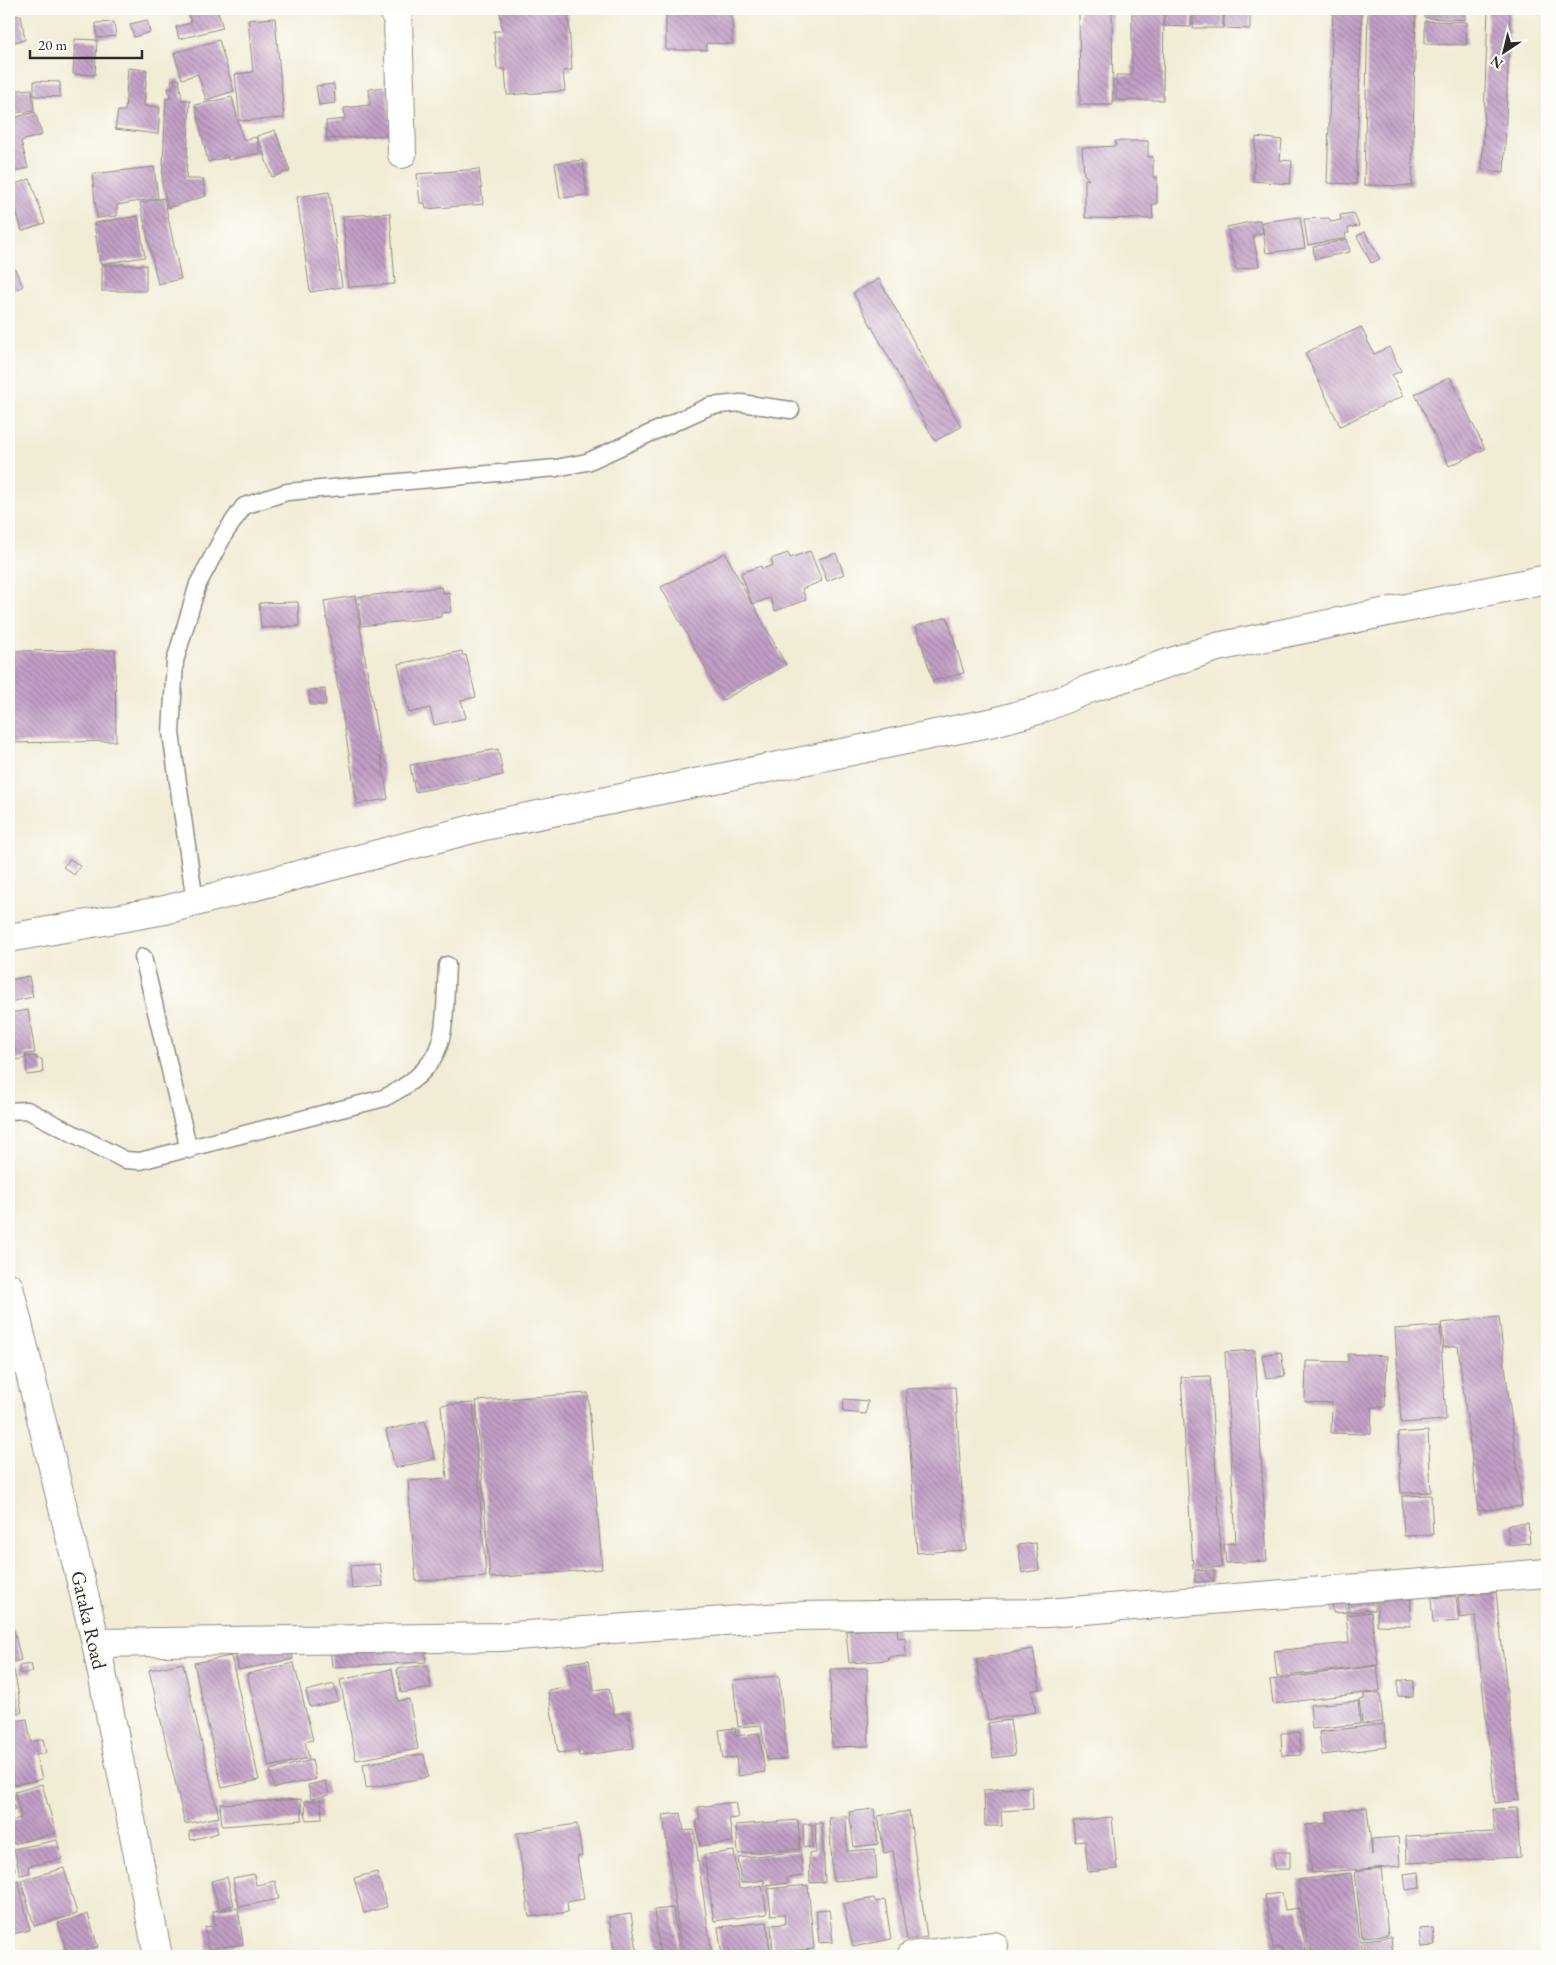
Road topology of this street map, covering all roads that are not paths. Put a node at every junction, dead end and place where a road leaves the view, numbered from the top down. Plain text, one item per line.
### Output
1 (392, 9) edge
2 (402, 154) dead end
3 (791, 410) dead end
4 (1547, 579) edge
5 (195, 902) junction
6 (9, 938) edge
7 (143, 957) dead end
8 (447, 965) dead end
9 (9, 1112) edge
10 (190, 1150) junction
11 (9, 1287) edge
12 (1547, 1573) edge
13 (96, 1643) junction
14 (994, 1946) dead end
15 (158, 1956) edge
16 (911, 1956) edge

1 - 2 street
3 - 5 lane
4 - 5 street
5 - 6 street
7 - 10 lane
8 - 10 lane
9 - 10 lane
11 - 13 street, Gataka Road
12 - 13 street
13 - 15 street, Gataka Road
14 - 16 street

